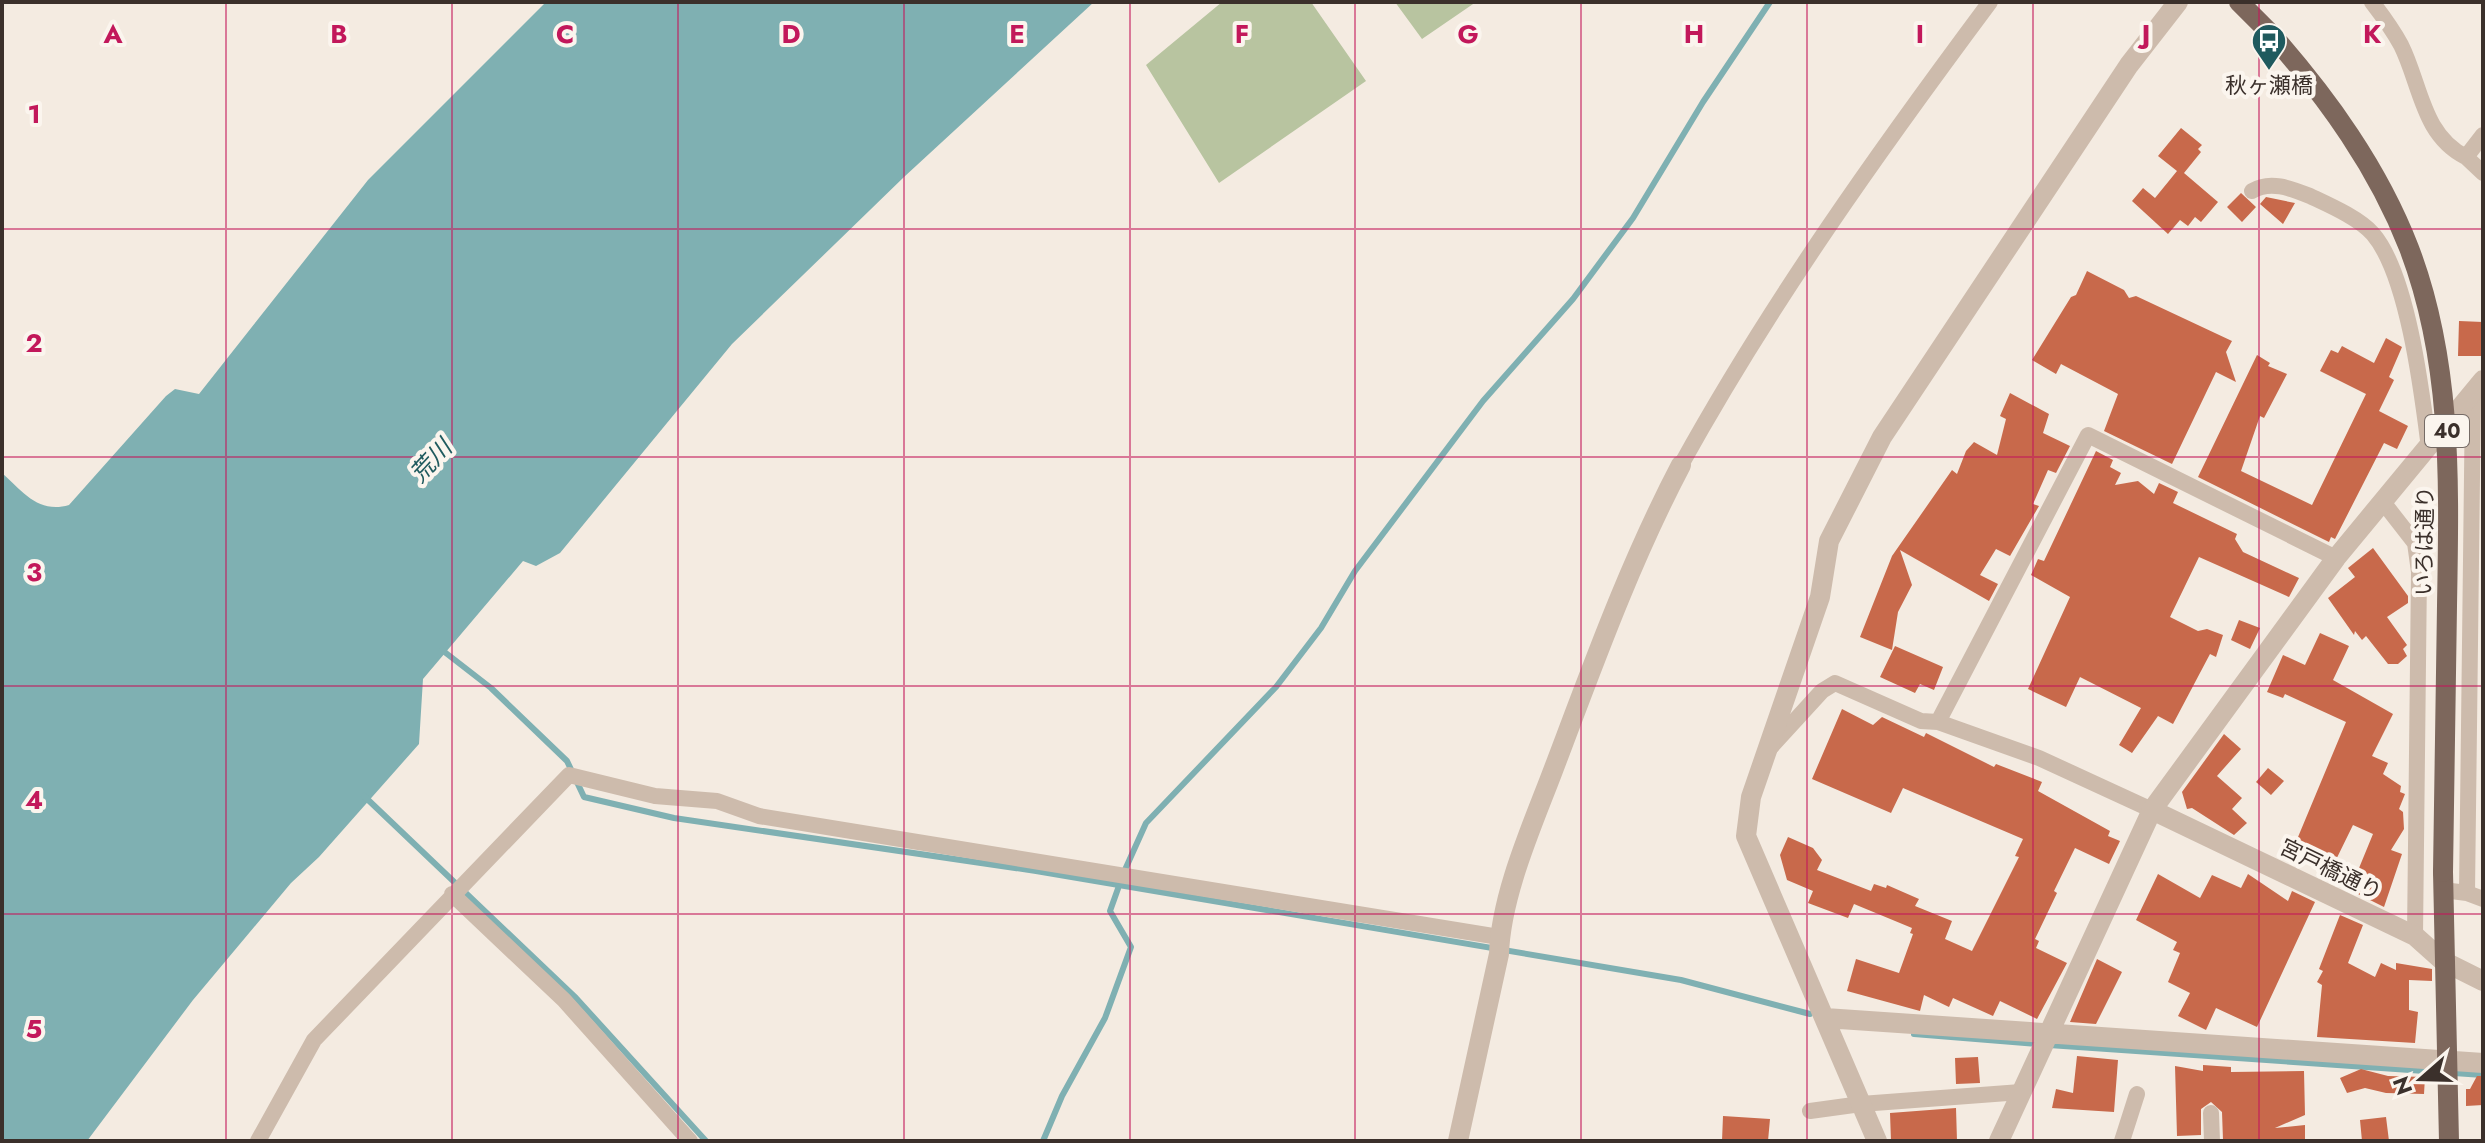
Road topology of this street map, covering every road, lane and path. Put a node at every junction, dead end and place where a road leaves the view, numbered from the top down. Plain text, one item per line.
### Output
1 (1990, 2) edge
2 (2178, 2) edge
3 (2239, 2) edge
4 (2372, 2) edge
5 (2483, 135) edge
6 (2466, 157) junction
7 (2483, 173) edge
8 (2252, 191) dead end
9 (2478, 387) edge
10 (2429, 448) junction
11 (1681, 465) joint
12 (2383, 502) junction
13 (2336, 558) junction
14 (1938, 722) junction
15 (1768, 751) junction
16 (2152, 810) junction
17 (2443, 881) junction
18 (453, 893) junction
19 (2475, 896) edge
20 (2415, 936) junction
21 (1499, 943) junction
22 (2443, 961) junction
23 (2483, 981) edge
24 (1825, 1018) junction
25 (2047, 1035) junction
26 (2483, 1063) edge
27 (2448, 1072) junction
28 (2021, 1092) junction
29 (2137, 1094) dead end
30 (1861, 1104) junction
31 (1810, 1111) dead end
32 (2211, 1113) dead end
33 (258, 1141) edge
34 (690, 1141) edge
35 (1458, 1141) edge
36 (1877, 1141) edge
37 (1999, 1141) edge
38 (2122, 1141) edge
39 (2212, 1141) edge
40 (2448, 1141) edge

1 - 11 street
2 - 15 street
3 - 17 main road, いろは通り / 40, bridge
4 - 6 street
5 - 6 street
6 - 7 street
8 - 10 street
9 - 10 street
9 - 19 street
10 - 12 street
11 - 21 street
12 - 13 street
12 - 20 street
13 - 14 street
13 - 16 street
14 - 15 street
14 - 16 street
15 - 24 street
16 - 20 street, 宮戸橋通り
16 - 25 street
17 - 19 street
17 - 22 main road, いろは通り / 40
18 - 21 street
18 - 33 street
18 - 34 street
20 - 22 street, 宮戸橋通り
21 - 35 street
22 - 23 street, 宮戸橋通り
22 - 27 main road, いろは通り / 40
24 - 25 street
24 - 30 street
25 - 27 street
25 - 28 street
26 - 27 street
27 - 40 main road, いろは通り / 40
28 - 30 street
28 - 37 street
29 - 38 street
30 - 31 street
30 - 36 street
32 - 39 street

